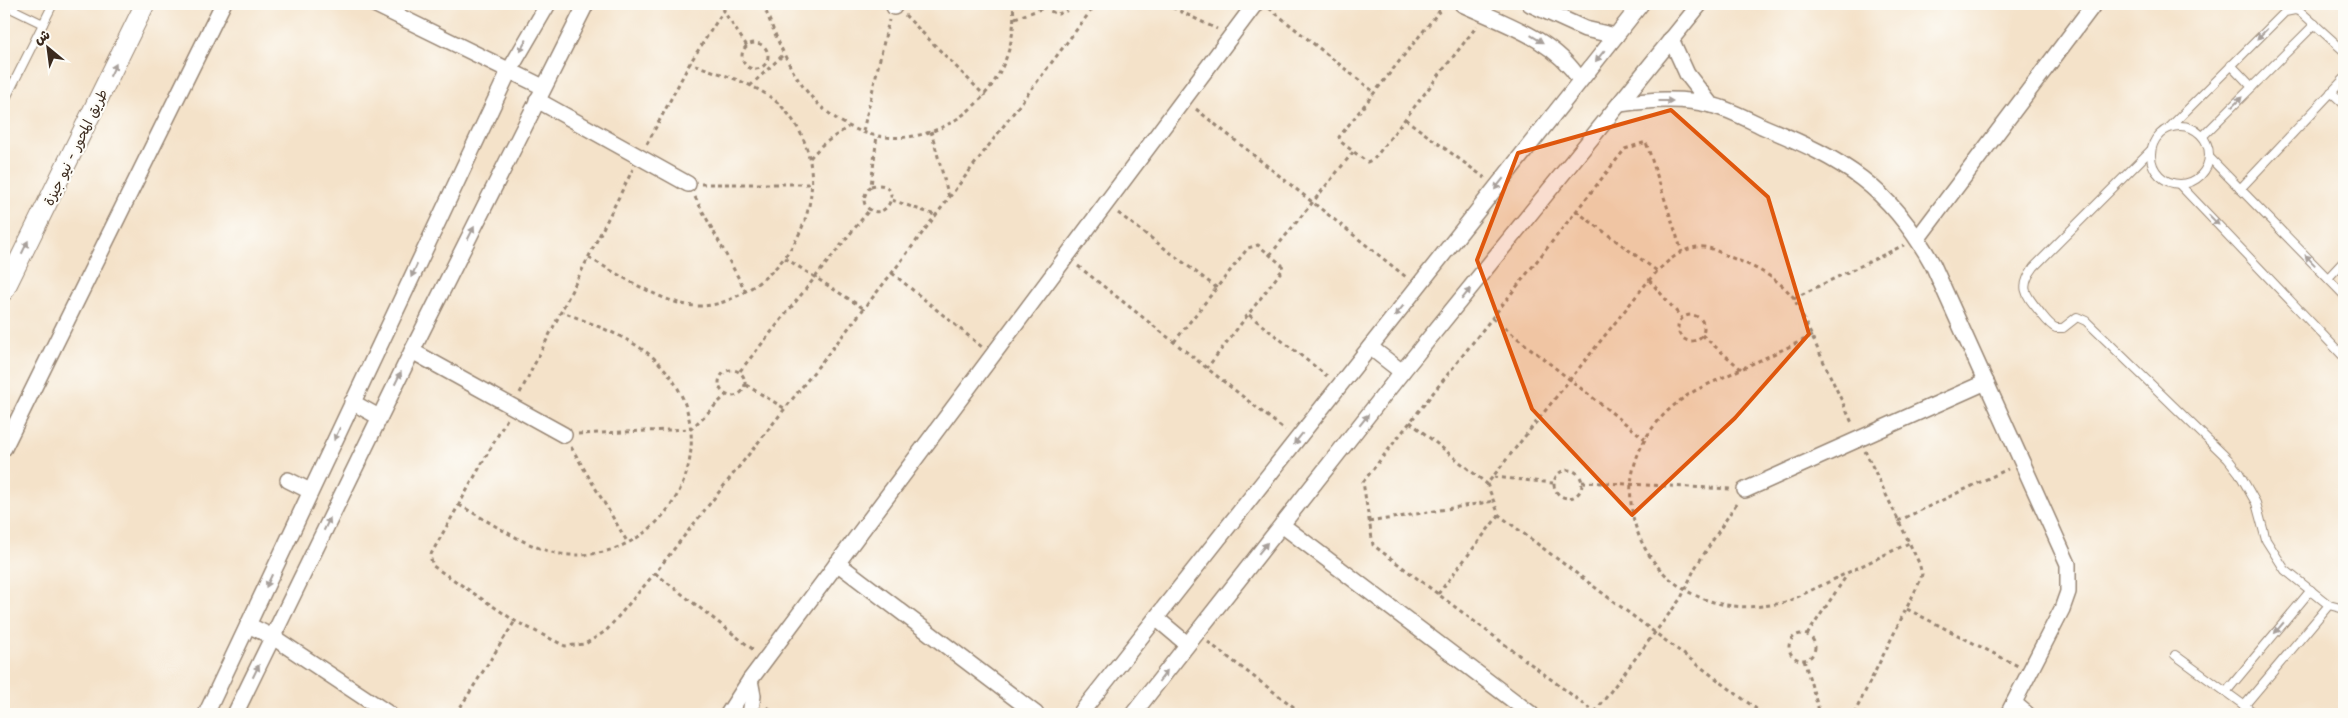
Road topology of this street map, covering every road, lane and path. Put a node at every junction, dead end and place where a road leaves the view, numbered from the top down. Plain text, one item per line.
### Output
1 (53, 4) edge
2 (145, 4) edge
3 (223, 4) edge
4 (374, 4) edge
5 (548, 4) edge
6 (586, 4) edge
7 (728, 4) edge
8 (763, 4) edge
9 (1013, 4) edge
10 (1070, 4) edge
11 (1096, 4) edge
12 (1165, 4) edge
13 (1255, 4) edge
14 (1264, 4) edge
15 (1445, 4) edge
16 (1462, 4) edge
17 (1529, 4) edge
18 (1641, 4) edge
19 (1700, 4) edge
20 (2094, 4) edge
21 (4, 5) edge
22 (1047, 5) edge
23 (722, 9) junction
24 (895, 9) edge
25 (1486, 15) junction
26 (1014, 18) junction
27 (43, 24) junction
28 (2314, 24) junction
29 (1516, 27) junction
30 (1231, 36) junction
31 (1616, 36) junction
32 (1671, 38) junction
33 (747, 46) junction
34 (2344, 51) edge
35 (784, 54) junction
36 (690, 63) junction
37 (2231, 65) junction
38 (509, 70) junction
39 (2344, 79) edge
40 (1580, 80) junction
41 (750, 86) junction
42 (2252, 87) junction
43 (1374, 92) junction
44 (2331, 92) junction
45 (540, 93) junction
46 (985, 96) junction
47 (1184, 99) junction
48 (4, 102) edge
49 (1620, 104) junction
50 (2344, 104) edge
51 (1711, 105) junction
52 (1405, 119) junction
53 (849, 126) junction
54 (2169, 128) junction
55 (931, 131) junction
56 (863, 132) junction
57 (877, 135) junction
58 (2202, 136) junction
59 (2151, 150) junction
60 (1354, 151) junction
61 (639, 157) junction
62 (2209, 157) junction
63 (810, 158) junction
64 (688, 184) junction
65 (811, 184) junction
66 (2180, 185) junction
67 (871, 186) junction
68 (1497, 187) junction
69 (2240, 188) junction
70 (949, 198) junction
71 (892, 200) junction
72 (1313, 202) junction
73 (1106, 204) junction
74 (870, 209) junction
75 (1576, 211) junction
76 (935, 215) junction
77 (1918, 238) junction
78 (1682, 252) junction
79 (1270, 255) junction
80 (1066, 256) junction
81 (588, 258) junction
82 (785, 258) junction
83 (2344, 261) edge
84 (1657, 271) junction
85 (892, 273) junction
86 (815, 278) junction
87 (2328, 278) junction
88 (1649, 280) junction
89 (1418, 287) junction
90 (1217, 288) junction
91 (4, 291) edge
92 (746, 292) junction
93 (2344, 294) edge
94 (1794, 298) junction
95 (863, 308) junction
96 (563, 312) junction
97 (1249, 315) junction
98 (1492, 318) junction
99 (1682, 318) junction
100 (1702, 335) junction
101 (1812, 336) junction
102 (1174, 342) junction
103 (1370, 347) junction
104 (412, 351) junction
105 (992, 355) junction
106 (2344, 357) edge
107 (1207, 368) junction
108 (1742, 369) junction
109 (740, 371) junction
110 (1402, 372) junction
111 (1572, 380) junction
112 (1986, 382) junction
113 (746, 385) junction
114 (1340, 386) junction
115 (726, 395) junction
116 (352, 402) junction
117 (513, 407) junction
118 (784, 408) junction
119 (379, 417) junction
120 (1410, 422) junction
121 (691, 429) junction
122 (564, 435) junction
123 (1645, 439) junction
124 (1860, 439) junction
125 (1297, 440) junction
126 (4, 448) edge
127 (2023, 462) junction
128 (1493, 477) junction
129 (288, 480) dead end
130 (1582, 482) junction
131 (1553, 483) junction
132 (1487, 484) junction
133 (1631, 485) junction
134 (1745, 490) junction
135 (310, 491) junction
136 (1494, 501) junction
137 (459, 505) junction
138 (1500, 515) junction
139 (1898, 521) junction
140 (1370, 522) junction
141 (1282, 525) junction
142 (628, 543) junction
143 (1909, 543) junction
144 (837, 563) junction
145 (655, 572) junction
146 (1848, 573) junction
147 (2311, 590) junction
148 (1685, 591) junction
149 (1438, 594) junction
150 (2328, 605) junction
151 (1907, 609) junction
152 (2344, 609) edge
153 (1156, 618) junction
154 (515, 620) junction
155 (248, 625) junction
156 (1655, 633) junction
157 (1807, 635) junction
158 (273, 637) junction
159 (1191, 639) junction
160 (2175, 655) dead end
161 (765, 659) junction
162 (1804, 660) junction
163 (2030, 672) junction
164 (750, 680) junction
165 (2226, 692) junction
166 (2244, 706) junction
167 (2011, 709) edge
168 (1297, 710) junction
169 (1596, 713) edge
170 (206, 714) edge
171 (235, 714) edge
172 (389, 714) edge
173 (456, 714) edge
174 (728, 714) edge
175 (750, 714) edge
176 (1036, 714) edge
177 (1080, 714) edge
178 (1133, 714) edge
179 (1294, 714) edge
180 (1303, 714) edge
181 (1531, 714) edge
182 (1762, 714) edge
183 (1820, 714) edge
184 (1854, 714) edge
185 (2026, 714) edge
186 (2256, 714) edge

1 - 27 lane
91 -> 2 street, طريق المحور - نيو جيزة
3 - 126 street
4 - 38 street
5 -> 38 street
6 - 45 street
7 - 23 path
8 - 35 path
9 - 26 path
10 - 22 path
11 - 70 path
12 - 30 path
13 - 30 street
14 - 43 path
15 - 43 path
16 - 25 street
17 - 29 street
17 - 31 street
18 - 31 street
19 - 32 street
20 - 77 street
21 - 27 lane
22 - 26 path
23 - 33 path
23 - 36 path
24 - 46 path
24 - 56 path
25 - 29 street
25 - 52 path
26 - 46 path
27 - 48 lane
28 - 34 lane
28 -> 37 lane
28 - 42 lane
29 -> 40 street
30 - 47 street
31 -> 40 street
32 - 49 street
32 - 51 street
33 - 33 path
35 - 41 path
35 - 53 path
36 - 41 path
36 - 61 path
37 - 42 lane
37 - 54 lane
38 - 45 street
38 -> 116 street
39 - 44 lane
40 -> 68 street
41 - 63 path
58 -> 42 lane
43 - 60 path
44 - 50 lane
44 - 69 lane
45 - 61 street
104 -> 45 street
46 - 55 path
47 - 72 path
47 - 73 street
49 -> 51 street
110 -> 49 street
51 - 77 street
52 - 60 path
52 - 68 path
53 - 56 path
53 - 63 path
54 - 58 lane
54 - 59 lane
55 - 57 path
55 - 70 path
56 - 57 path
57 - 67 path
58 - 62 lane
59 - 66 lane
59 - 147 lane
60 - 72 path
61 - 64 street
61 - 81 path
62 - 66 lane
62 - 69 lane
63 - 65 path
64 - 65 path
64 - 92 path
65 - 82 path
66 -> 106 lane
67 - 71 path
67 - 74 path
68 - 89 street
87 -> 69 lane
70 - 76 path
71 - 74 path
71 - 76 path
72 - 79 path
72 - 89 path
73 - 80 street
73 - 90 path
74 - 86 path
75 - 78 path
75 - 84 path
75 - 98 path
76 - 85 path
77 - 94 path
77 - 112 street
78 - 84 path
78 - 94 path
79 - 90 path
79 - 97 path
80 - 102 path
80 - 105 street
81 - 92 path
81 - 96 path
82 - 86 path
82 - 92 path
83 - 87 lane
84 - 88 path
85 - 95 path
85 - 105 path
86 - 95 path
86 - 109 path
87 - 93 lane
88 - 99 path
88 - 111 path
89 -> 103 street
90 - 102 path
94 - 101 path
95 - 118 path
96 - 117 path
96 - 121 path
97 - 107 path
97 - 114 path
98 - 111 path
98 - 120 path
99 - 100 path
99 - 100 path
100 - 108 path
101 - 108 path
101 - 124 path
102 - 107 path
103 - 110 street
103 - 114 street
104 - 117 street
119 -> 104 street
105 - 144 street
107 - 125 path
108 - 123 path
109 - 113 path
109 - 115 path
141 -> 110 street
111 - 123 path
111 - 128 path
112 - 124 street
112 - 127 street
113 - 115 path
113 - 118 path
114 -> 125 street
115 - 121 path
116 - 119 street
116 -> 135 street
117 - 122 street
117 - 137 path
118 - 145 path
158 -> 119 street
120 - 132 path
120 - 140 path
121 - 122 path
121 - 142 path
122 - 142 path
123 - 133 path
124 - 134 street
124 - 139 path
125 - 153 street
127 - 139 path
127 - 163 street
128 - 131 path
128 - 132 path
129 - 135 street
130 - 131 path
130 - 131 path
130 - 133 path
132 - 136 path
133 - 134 path
133 - 148 path
134 - 148 path
135 -> 155 street
136 - 138 path
136 - 140 path
137 - 142 path
137 - 154 path
138 - 149 path
138 - 156 path
139 - 143 path
140 - 149 path
159 -> 141 street
141 - 181 street
143 - 146 path
143 - 151 path
144 - 161 street
144 - 176 street
145 - 154 path
145 - 161 path
146 - 148 path
146 - 157 path
147 - 150 lane
147 -> 165 lane
148 - 156 path
149 - 169 path
150 - 152 lane
150 - 166 lane
151 - 163 path
151 - 184 path
153 - 159 street
153 - 177 street
154 - 173 path
155 - 158 street
155 - 170 street
156 - 169 path
156 - 182 path
157 - 162 path
157 - 162 path
171 -> 158 street
158 - 172 street
159 - 168 path
178 -> 159 street
160 - 165 lane
161 - 164 street
162 - 183 path
163 - 167 street
164 - 174 street
164 - 175 street
165 - 166 lane
166 - 186 lane
167 - 185 street
168 - 179 path
168 - 180 path

